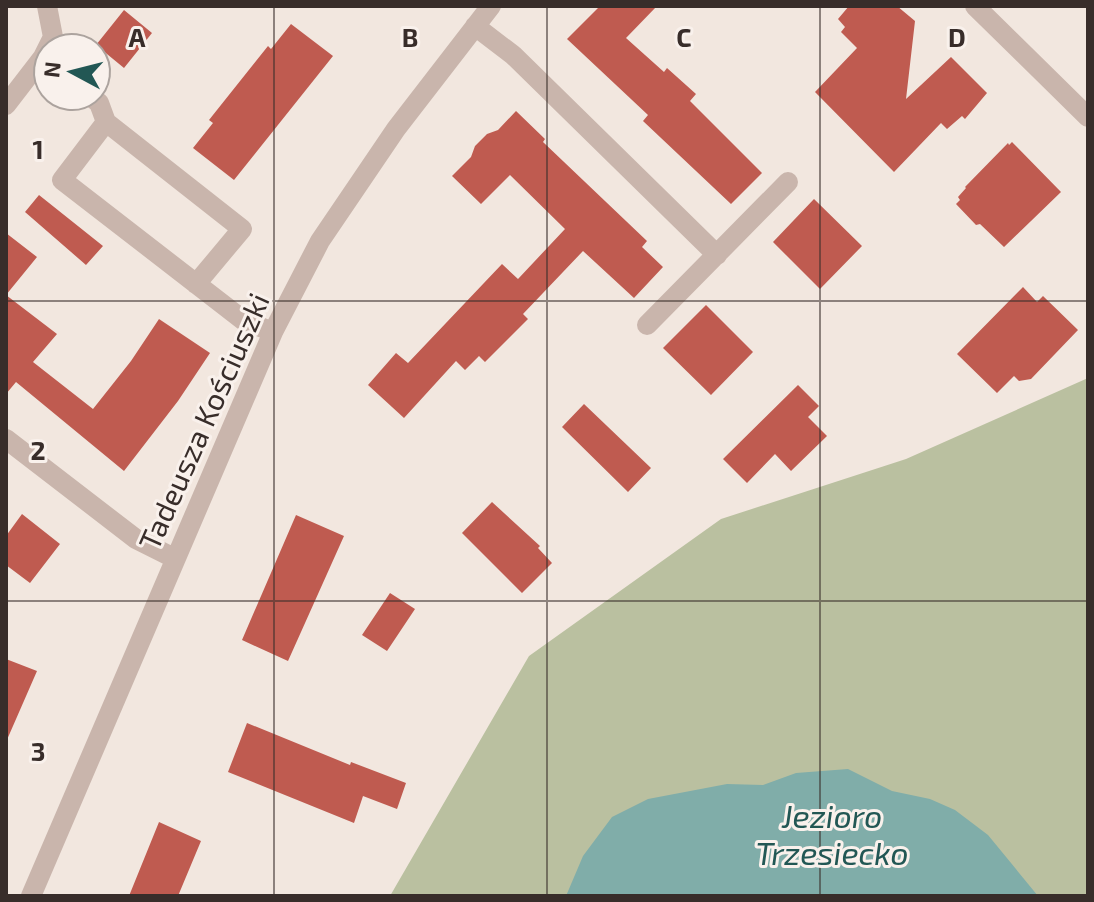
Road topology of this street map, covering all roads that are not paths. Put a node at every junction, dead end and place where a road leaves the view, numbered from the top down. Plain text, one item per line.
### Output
1 (47, 6) edge
2 (491, 6) edge
3 (975, 6) edge
4 (475, 26) junction
5 (52, 32) edge
6 (32, 74) edge
7 (6, 105) edge
8 (102, 112) edge
9 (1088, 117) edge
10 (106, 122) junction
11 (788, 182) dead end
12 (717, 255) junction
13 (196, 284) junction
14 (647, 325) dead end
15 (273, 332) junction
16 (6, 439) edge
17 (174, 558) junction
18 (31, 896) edge

1 - 5 street
2 - 4 street, Tadeusza Kościuszki
3 - 9 street
4 - 12 street
4 - 15 street, Tadeusza Kościuszki
6 - 7 street
8 - 10 street
10 - 13 street
10 - 13 street
11 - 12 street
12 - 14 street
13 - 15 street
15 - 17 street, Tadeusza Kościuszki
16 - 17 street
17 - 18 street, Tadeusza Kościuszki

